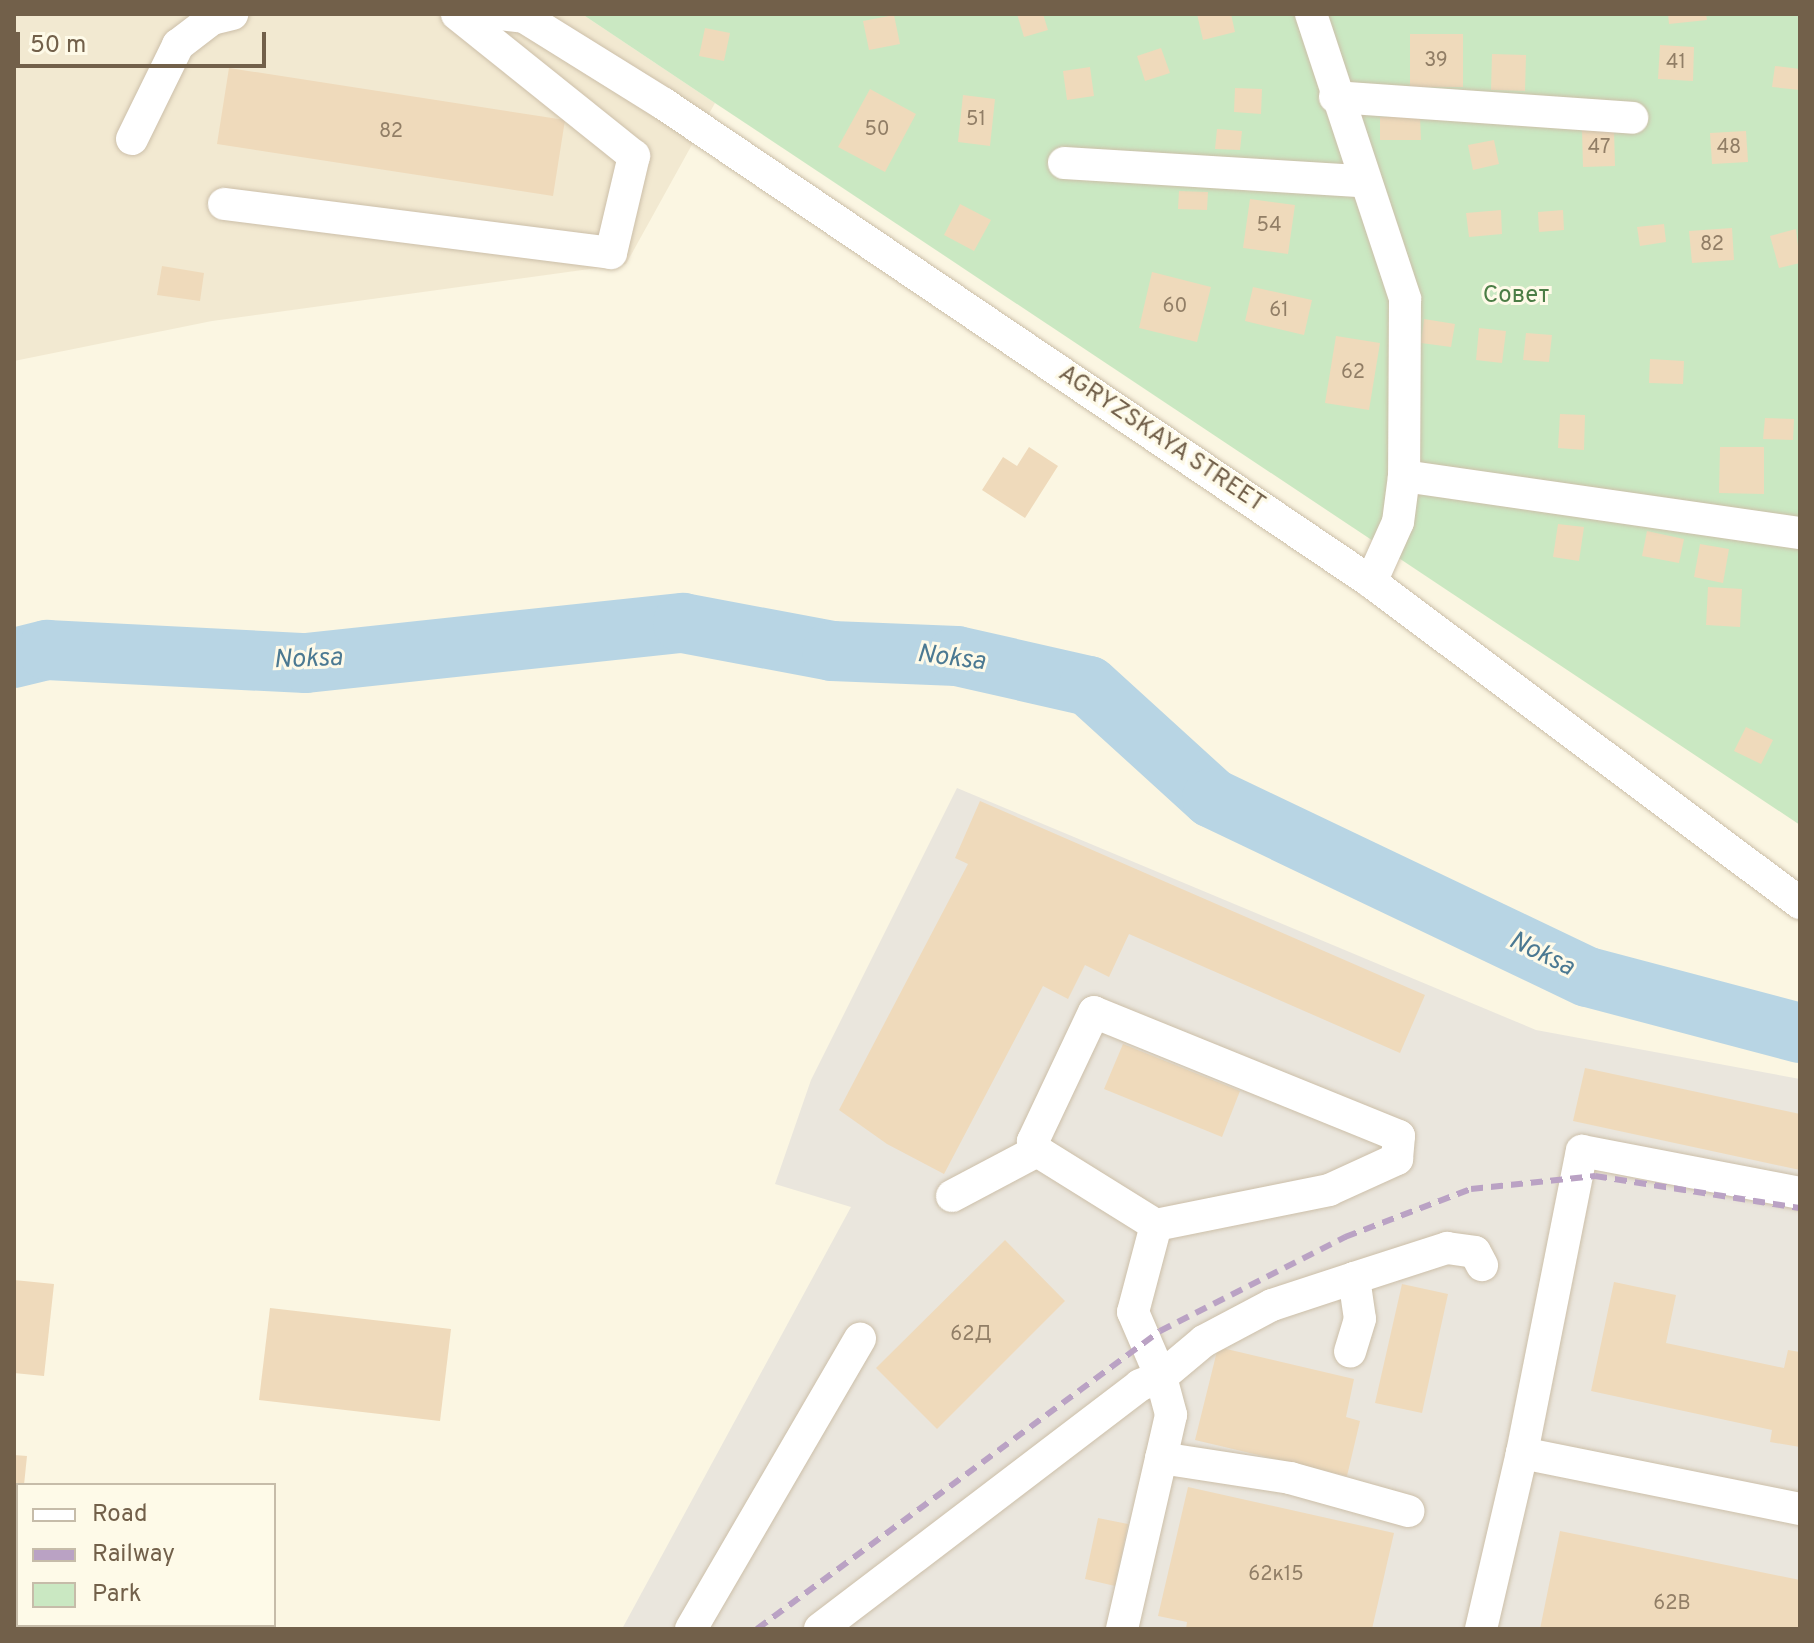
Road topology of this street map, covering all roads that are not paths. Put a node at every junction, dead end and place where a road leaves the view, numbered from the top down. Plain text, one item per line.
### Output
1 (232, 14) edge
2 (457, 14) edge
3 (500, 14) edge
4 (1311, 14) edge
5 (1335, 97) junction
6 (1632, 118) dead end
7 (132, 139) dead end
8 (1064, 163) dead end
9 (1362, 181) junction
10 (224, 204) dead end
11 (1404, 476) junction
12 (1800, 533) edge
13 (1371, 582) junction
14 (1800, 903) edge
15 (1037, 1151) junction
16 (1800, 1193) edge
17 (952, 1196) dead end
18 (1156, 1225) junction
19 (1482, 1265) dead end
20 (1354, 1278) junction
21 (860, 1339) dead end
22 (1350, 1351) dead end
23 (1161, 1377) junction
24 (1522, 1453) junction
25 (1161, 1458) junction
26 (1800, 1509) edge
27 (1408, 1511) dead end
28 (691, 1629) edge
29 (820, 1629) edge
30 (1122, 1629) edge
31 (1481, 1629) edge

1 - 7 street
2 - 10 street
3 - 13 street, AGRYZSKAYA STREET
4 - 5 street
5 - 6 street
5 - 9 street
8 - 9 street
9 - 11 street
11 - 12 street
11 - 13 street
13 - 14 street, AGRYZSKAYA STREET
15 - 17 street
15 - 18 street
15 - 18 street
16 - 24 street
18 - 23 street
19 - 20 street
20 - 22 street
20 - 23 street
21 - 28 street
23 - 25 street
23 - 29 street
24 - 26 street
24 - 31 street
25 - 27 street
25 - 30 street

